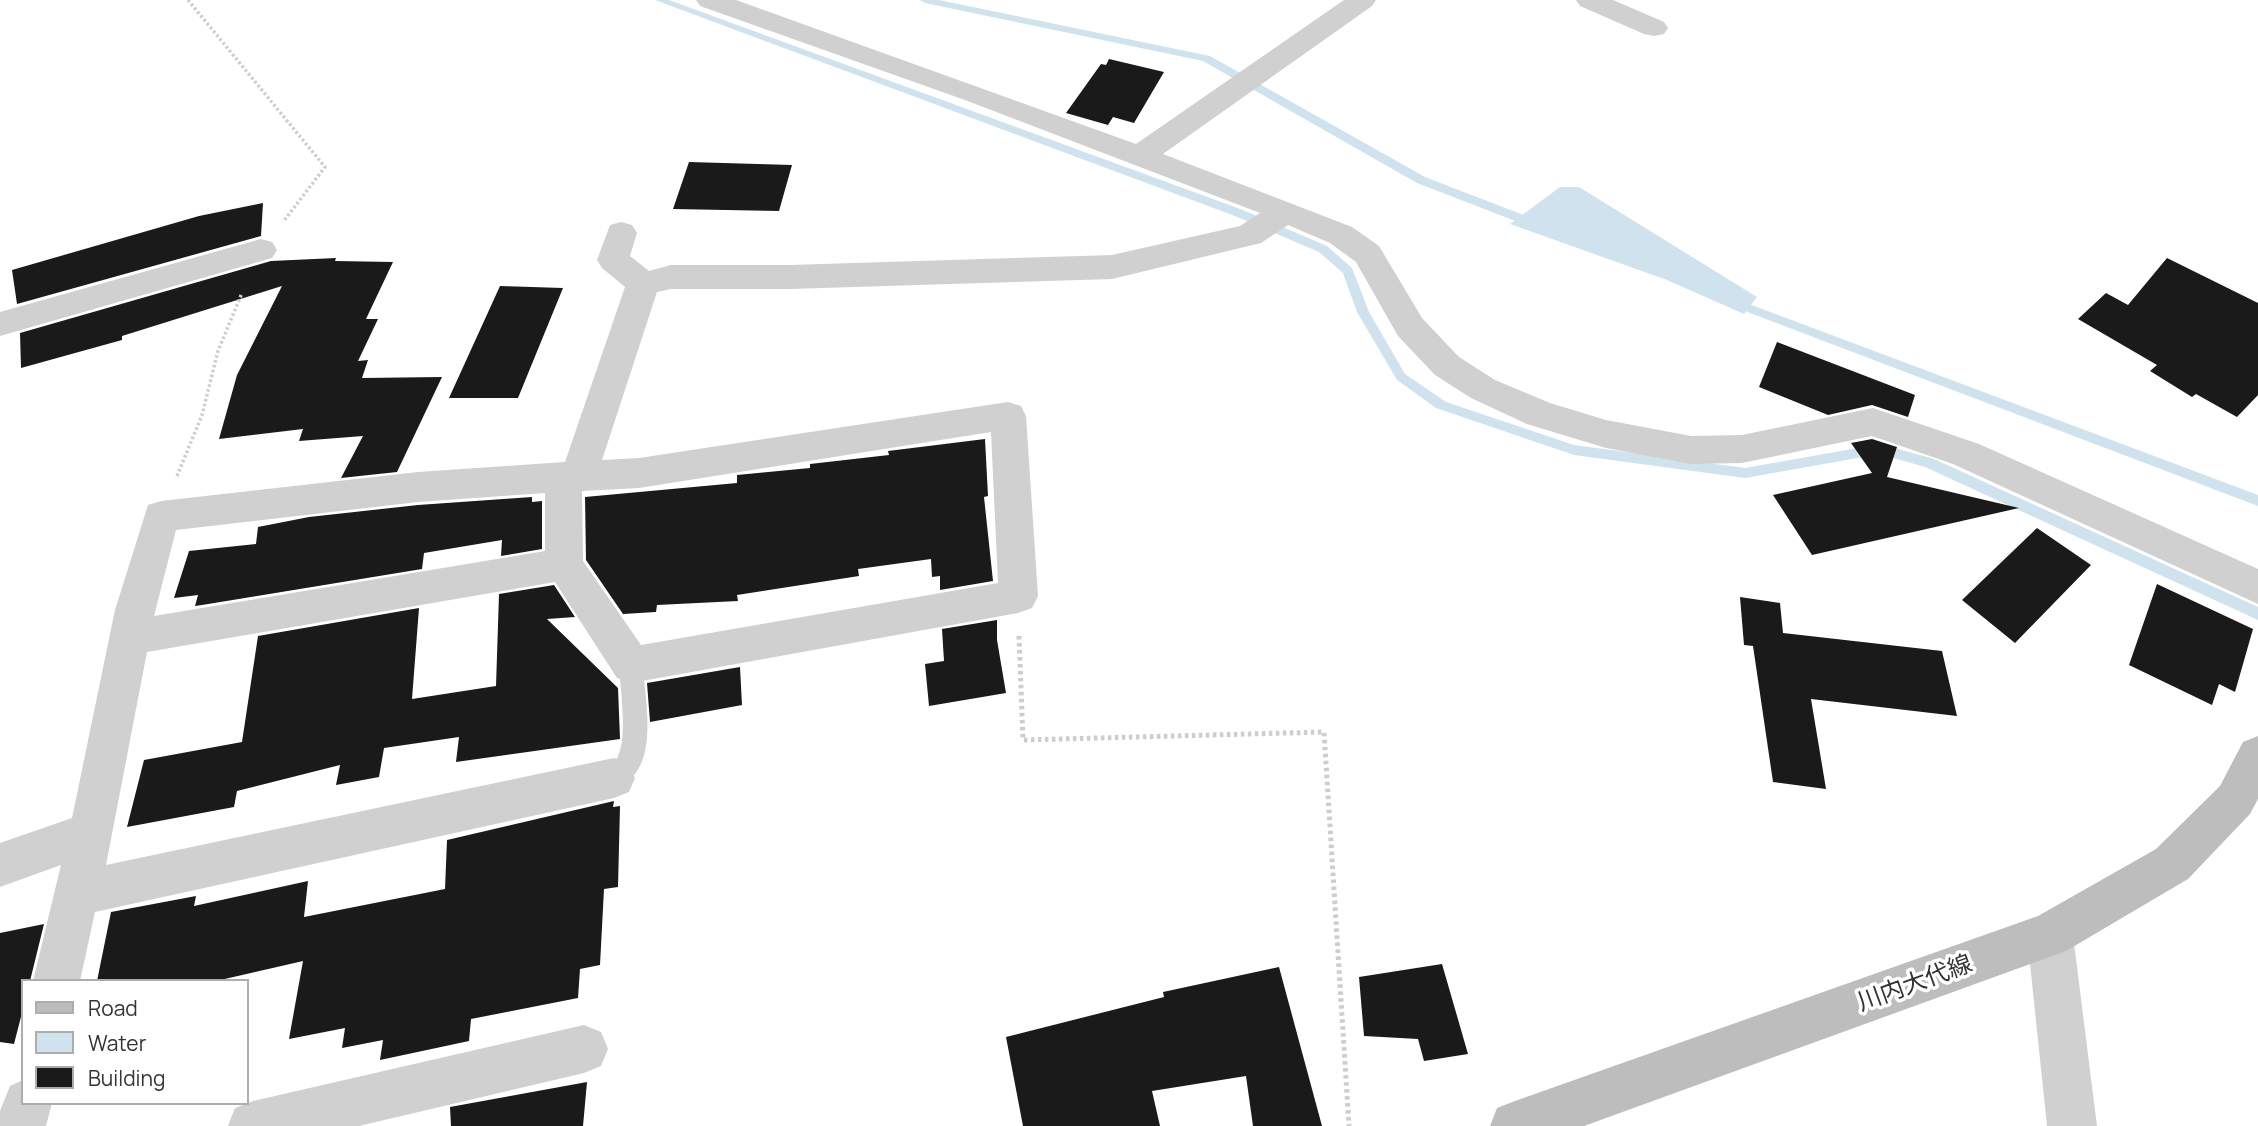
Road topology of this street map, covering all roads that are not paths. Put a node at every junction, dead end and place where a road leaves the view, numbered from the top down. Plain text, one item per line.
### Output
1 (710, 0) edge
2 (1362, 0) edge
3 (1590, 0) edge
4 (1654, 28) dead end
5 (1139, 156) junction
6 (1269, 222) junction
7 (621, 233) dead end
8 (261, 250) dead end
9 (643, 284) junction
10 (0, 324) edge
11 (571, 476) junction
12 (564, 564) junction
13 (2258, 587) edge
14 (130, 637) junction
15 (631, 665) junction
16 (2258, 756) edge
17 (614, 778) joint
18 (91, 833) junction
19 (0, 865) edge
20 (76, 894) junction
21 (2050, 935) junction
22 (56, 979) edge
23 (584, 1049) dead end
24 (26, 1105) edge
25 (21, 1126) edge
26 (253, 1126) edge
27 (1515, 1126) edge
28 (2072, 1126) edge

1 - 5 street
2 - 5 street
3 - 4 street
5 - 6 street
6 - 9 street
6 - 13 street
7 - 9 street
8 - 10 street
9 - 11 street
11 - 12 street
11 - 14 street
11 - 15 street
12 - 14 street
12 - 15 street
14 - 18 street
15 - 17 lane
16 - 21 main road, 川内大代線
17 - 20 street
18 - 19 street
18 - 20 street
20 - 22 street
21 - 27 main road, 川内大代線
21 - 28 street
23 - 26 street
24 - 25 street

